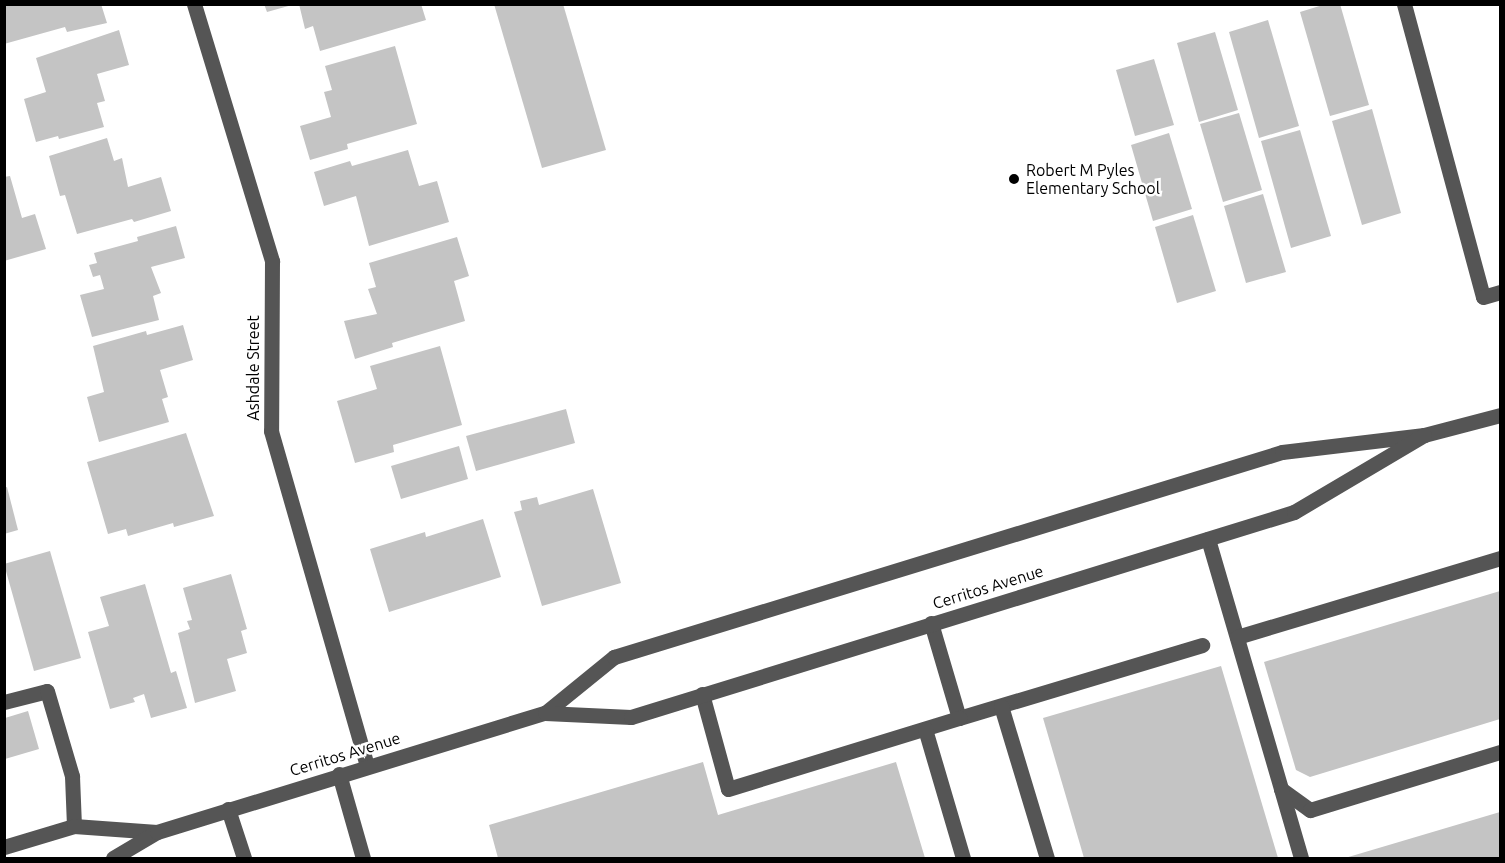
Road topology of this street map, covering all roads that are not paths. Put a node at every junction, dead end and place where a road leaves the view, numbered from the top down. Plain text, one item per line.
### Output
1 (194, 4) edge
2 (1404, 4) edge
3 (1500, 292) edge
4 (1500, 415) edge
5 (1424, 435) junction
6 (1208, 539) junction
7 (1500, 558) edge
8 (931, 623) junction
9 (1237, 637) junction
10 (1202, 645) dead end
11 (702, 694) junction
12 (4, 702) edge
13 (1000, 706) junction
14 (545, 713) junction
15 (959, 718) junction
16 (925, 729) junction
17 (1500, 752) edge
18 (368, 766) junction
19 (339, 774) junction
20 (1281, 789) junction
21 (228, 810) junction
22 (74, 826) junction
23 (157, 832) junction
24 (4, 847) edge
25 (113, 858) edge
26 (244, 858) edge
27 (363, 858) edge
28 (963, 858) edge
29 (1047, 858) edge
30 (1301, 858) edge

1 - 18 street, Ashdale Street
2 - 3 street
4 - 5 street, Cerritos Avenue
5 - 6 street, Cerritos Avenue
5 - 14 street, Cerritos Avenue
6 - 8 street, Cerritos Avenue
6 - 9 street
7 - 9 street
8 - 11 street, Cerritos Avenue
8 - 15 street
9 - 20 street
10 - 13 street
11 - 14 street, Cerritos Avenue
11 - 16 street
12 - 22 street
13 - 15 street
13 - 29 street
14 - 18 street, Cerritos Avenue
15 - 16 street
16 - 28 street
17 - 20 street
18 - 19 street, Cerritos Avenue
19 - 21 street, Cerritos Avenue
19 - 27 street
20 - 30 street
21 - 23 street, Cerritos Avenue
21 - 26 street
22 - 23 street, Cerritos Avenue
22 - 24 street, Cerritos Avenue
23 - 25 street, Cerritos Avenue

